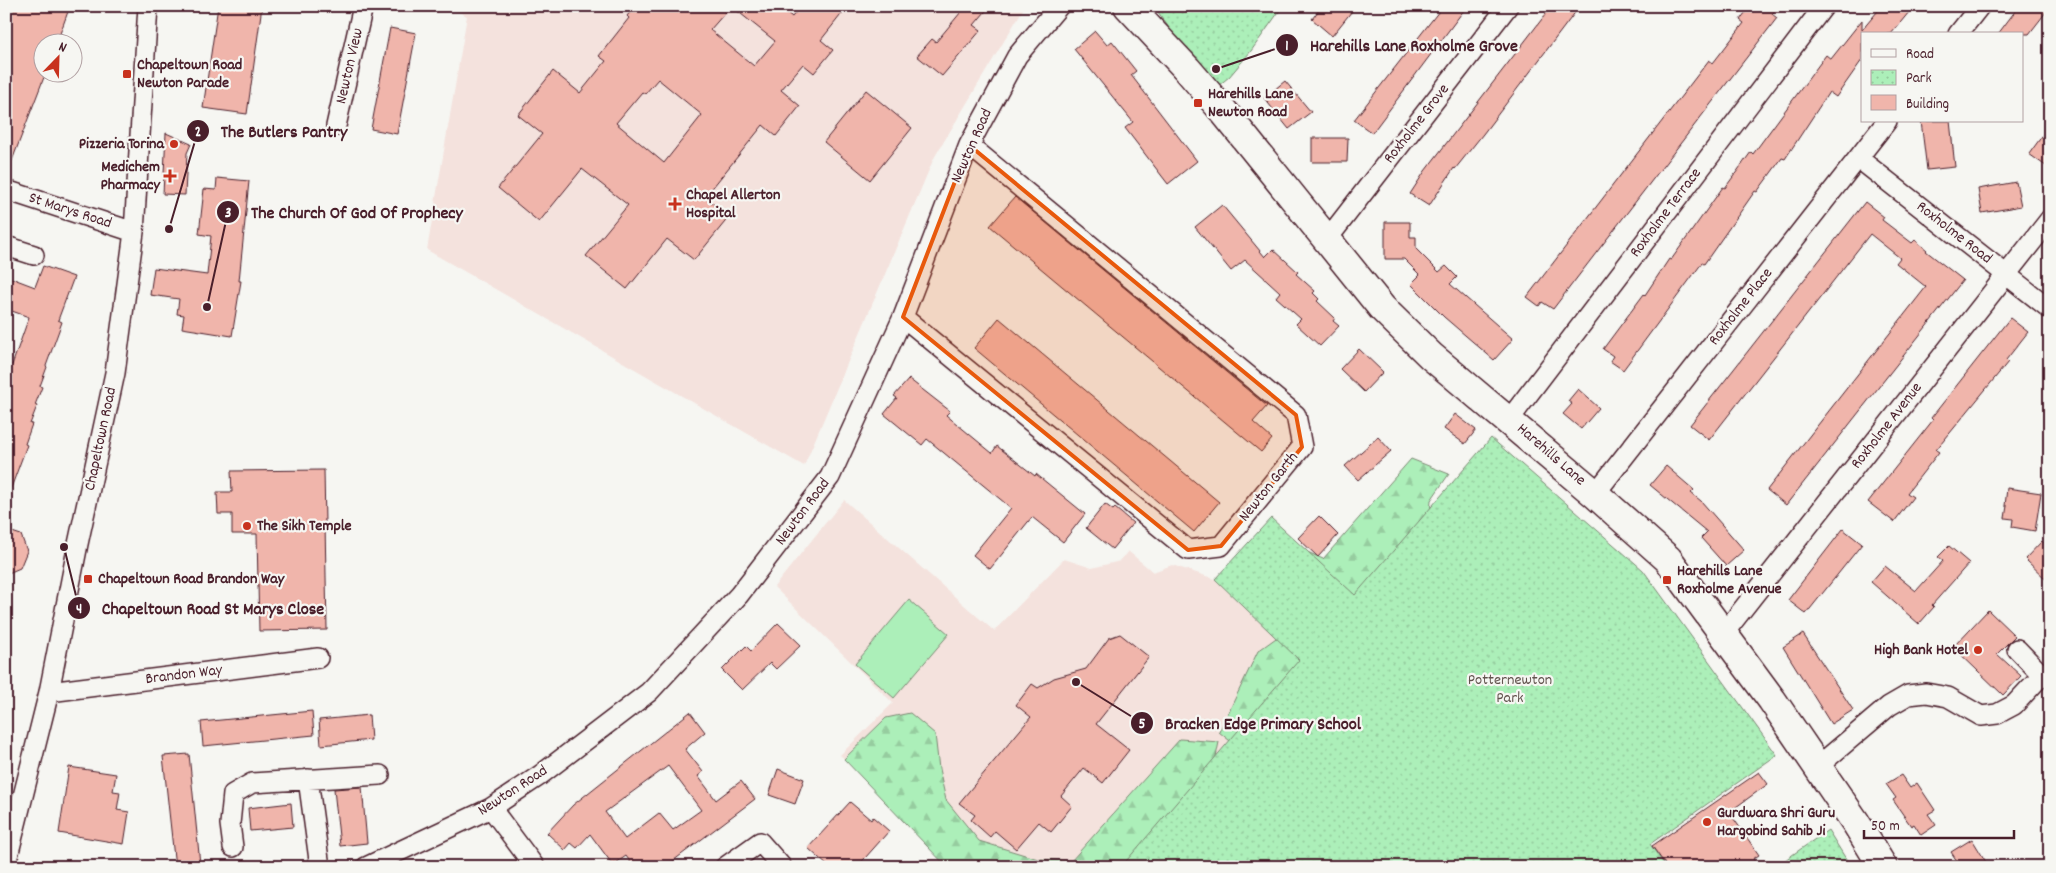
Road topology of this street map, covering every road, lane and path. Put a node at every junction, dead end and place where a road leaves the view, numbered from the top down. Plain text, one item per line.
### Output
1 (148, 6) edge
2 (363, 6) edge
3 (1059, 6) edge
4 (1128, 6) edge
5 (1154, 6) edge
6 (1508, 6) edge
7 (1824, 6) edge
8 (1980, 6) edge
9 (1960, 32) edge
10 (1187, 69) junction
11 (1886, 122) edge
12 (336, 126) dead end
13 (969, 145) junction
14 (1858, 158) junction
15 (6, 190) edge
16 (2050, 219) edge
17 (134, 232) junction
18 (1326, 241) junction
19 (6, 246) edge
20 (34, 255) dead end
21 (2007, 274) junction
22 (2050, 309) edge
23 (903, 317) junction
24 (1509, 420) junction
25 (1595, 494) junction
26 (1724, 633) junction
27 (2016, 649) dead end
28 (318, 658) dead end
29 (50, 692) junction
30 (1817, 767) junction
31 (380, 775) dead end
32 (308, 779) junction
33 (491, 808) junction
34 (232, 847) dead end
35 (6, 864) edge
36 (370, 866) edge
37 (320, 867) edge
38 (535, 867) edge
39 (725, 867) edge
40 (782, 867) edge
41 (1883, 867) edge

1 - 17 street, Chapeltown Road
2 - 12 street, Newton View
3 - 13 street, Newton Road
4 - 10 main road, Harehills Lane
5 - 10 main road, Harehills Lane
6 - 18 street, Roxholme Grove
7 - 24 street, Roxholme Terrace
8 - 9 street
10 - 18 main road, Harehills Lane
11 - 14 street, Roxholme Place
13 - 23 street, Newton Road
13 - 23 street, Newton Garth
14 - 21 street, Roxholme Road
14 - 25 street, Roxholme Place
15 - 17 street, St Marys Road
16 - 21 street, Roxholme Avenue
17 - 29 street, Chapeltown Road
18 - 24 main road, Harehills Lane
19 - 20 street
21 - 22 street, Roxholme Road
21 - 26 street, Roxholme Avenue
23 - 33 street, Newton Road
24 - 25 main road, Harehills Lane
25 - 26 main road, Harehills Lane
26 - 30 main road, Harehills Lane
27 - 30 street
28 - 29 street, Brandon Way
29 - 35 street, Chapeltown Road
30 - 41 main road, Harehills Lane
31 - 32 street
32 - 34 street
32 - 37 street
33 - 36 street, Newton Road
33 - 38 street
39 - 40 street

